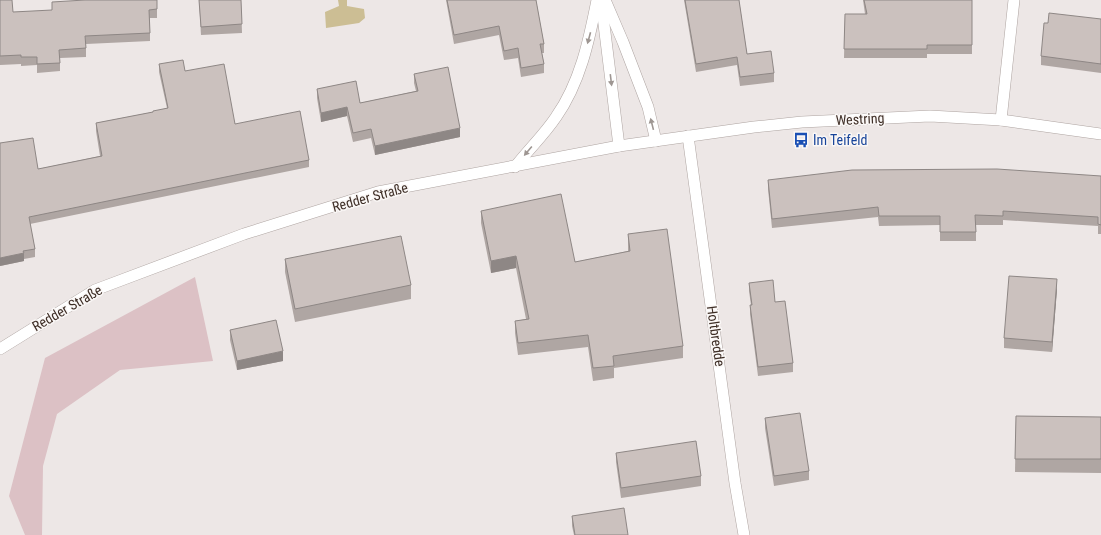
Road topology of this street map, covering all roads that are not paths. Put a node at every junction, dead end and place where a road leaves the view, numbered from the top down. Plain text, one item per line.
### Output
1 (597, 0) edge
2 (601, 0) edge
3 (605, 0) edge
4 (1014, 0) edge
5 (1001, 120) junction
6 (1101, 134) edge
7 (688, 136) junction
8 (656, 141) junction
9 (619, 146) junction
10 (514, 167) junction
11 (0, 349) edge
12 (744, 535) edge

1 -> 10 street
2 -> 9 street
8 -> 3 street
4 - 5 street
5 - 6 street, Westring
5 - 7 street, Westring
7 - 8 street, Westring
7 - 12 street, Holtbredde
8 - 9 street, Westring
9 - 10 street, Redder Straße
10 - 11 street, Redder Straße

